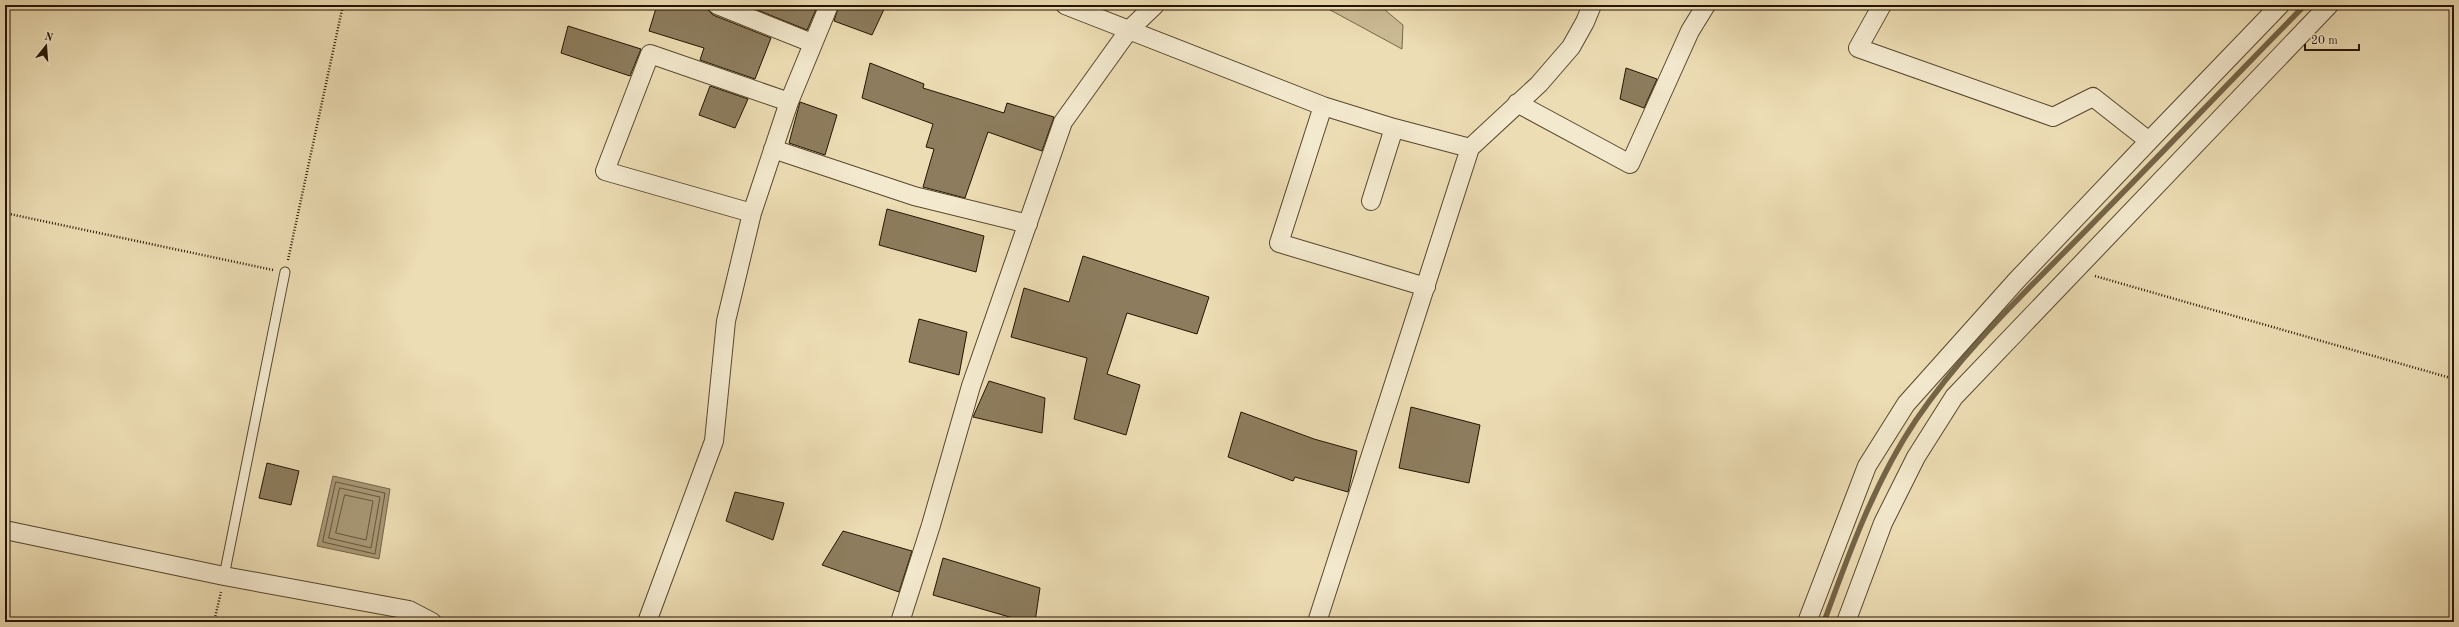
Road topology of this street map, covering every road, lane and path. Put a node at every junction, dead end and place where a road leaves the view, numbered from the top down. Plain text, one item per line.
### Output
1 (343, 5) edge
2 (717, 5) edge
3 (829, 5) edge
4 (1065, 5) edge
5 (1155, 5) edge
6 (1592, 5) edge
7 (1706, 5) edge
8 (1882, 5) edge
9 (2280, 5) edge
10 (2329, 5) edge
11 (1129, 30) junction
12 (812, 43) junction
13 (789, 102) junction
14 (1517, 103) junction
15 (1323, 106) junction
16 (1394, 128) junction
17 (2149, 141) junction
18 (1470, 148) junction
19 (773, 149) junction
20 (1371, 201) dead end
21 (5, 213) edge
22 (752, 213) junction
23 (1028, 224) junction
24 (2075, 270) junction
25 (285, 272) junction
26 (1426, 287) junction
27 (2454, 379) edge
28 (5, 530) edge
29 (224, 576) junction
30 (214, 622) edge
31 (432, 622) edge
32 (647, 622) edge
33 (900, 622) edge
34 (1317, 622) edge
35 (1807, 622) edge
36 (1846, 622) edge

1 - 25 path
2 - 12 street
3 - 12 street
4 - 11 street
5 - 11 street
6 - 14 street
7 - 14 street
8 - 17 street
9 - 17 street
10 - 24 street
11 - 15 street
11 - 23 street
12 - 13 street
13 - 19 street
13 - 22 street
14 - 18 street
15 - 16 street
15 - 26 street
16 - 18 street
16 - 20 street
17 - 35 street
18 - 26 street
19 - 22 street
19 - 23 street
21 - 25 path
22 - 32 street
23 - 33 street
24 - 27 path
24 - 36 street
25 - 29 lane
26 - 34 street
28 - 29 street
29 - 30 path
29 - 31 street

